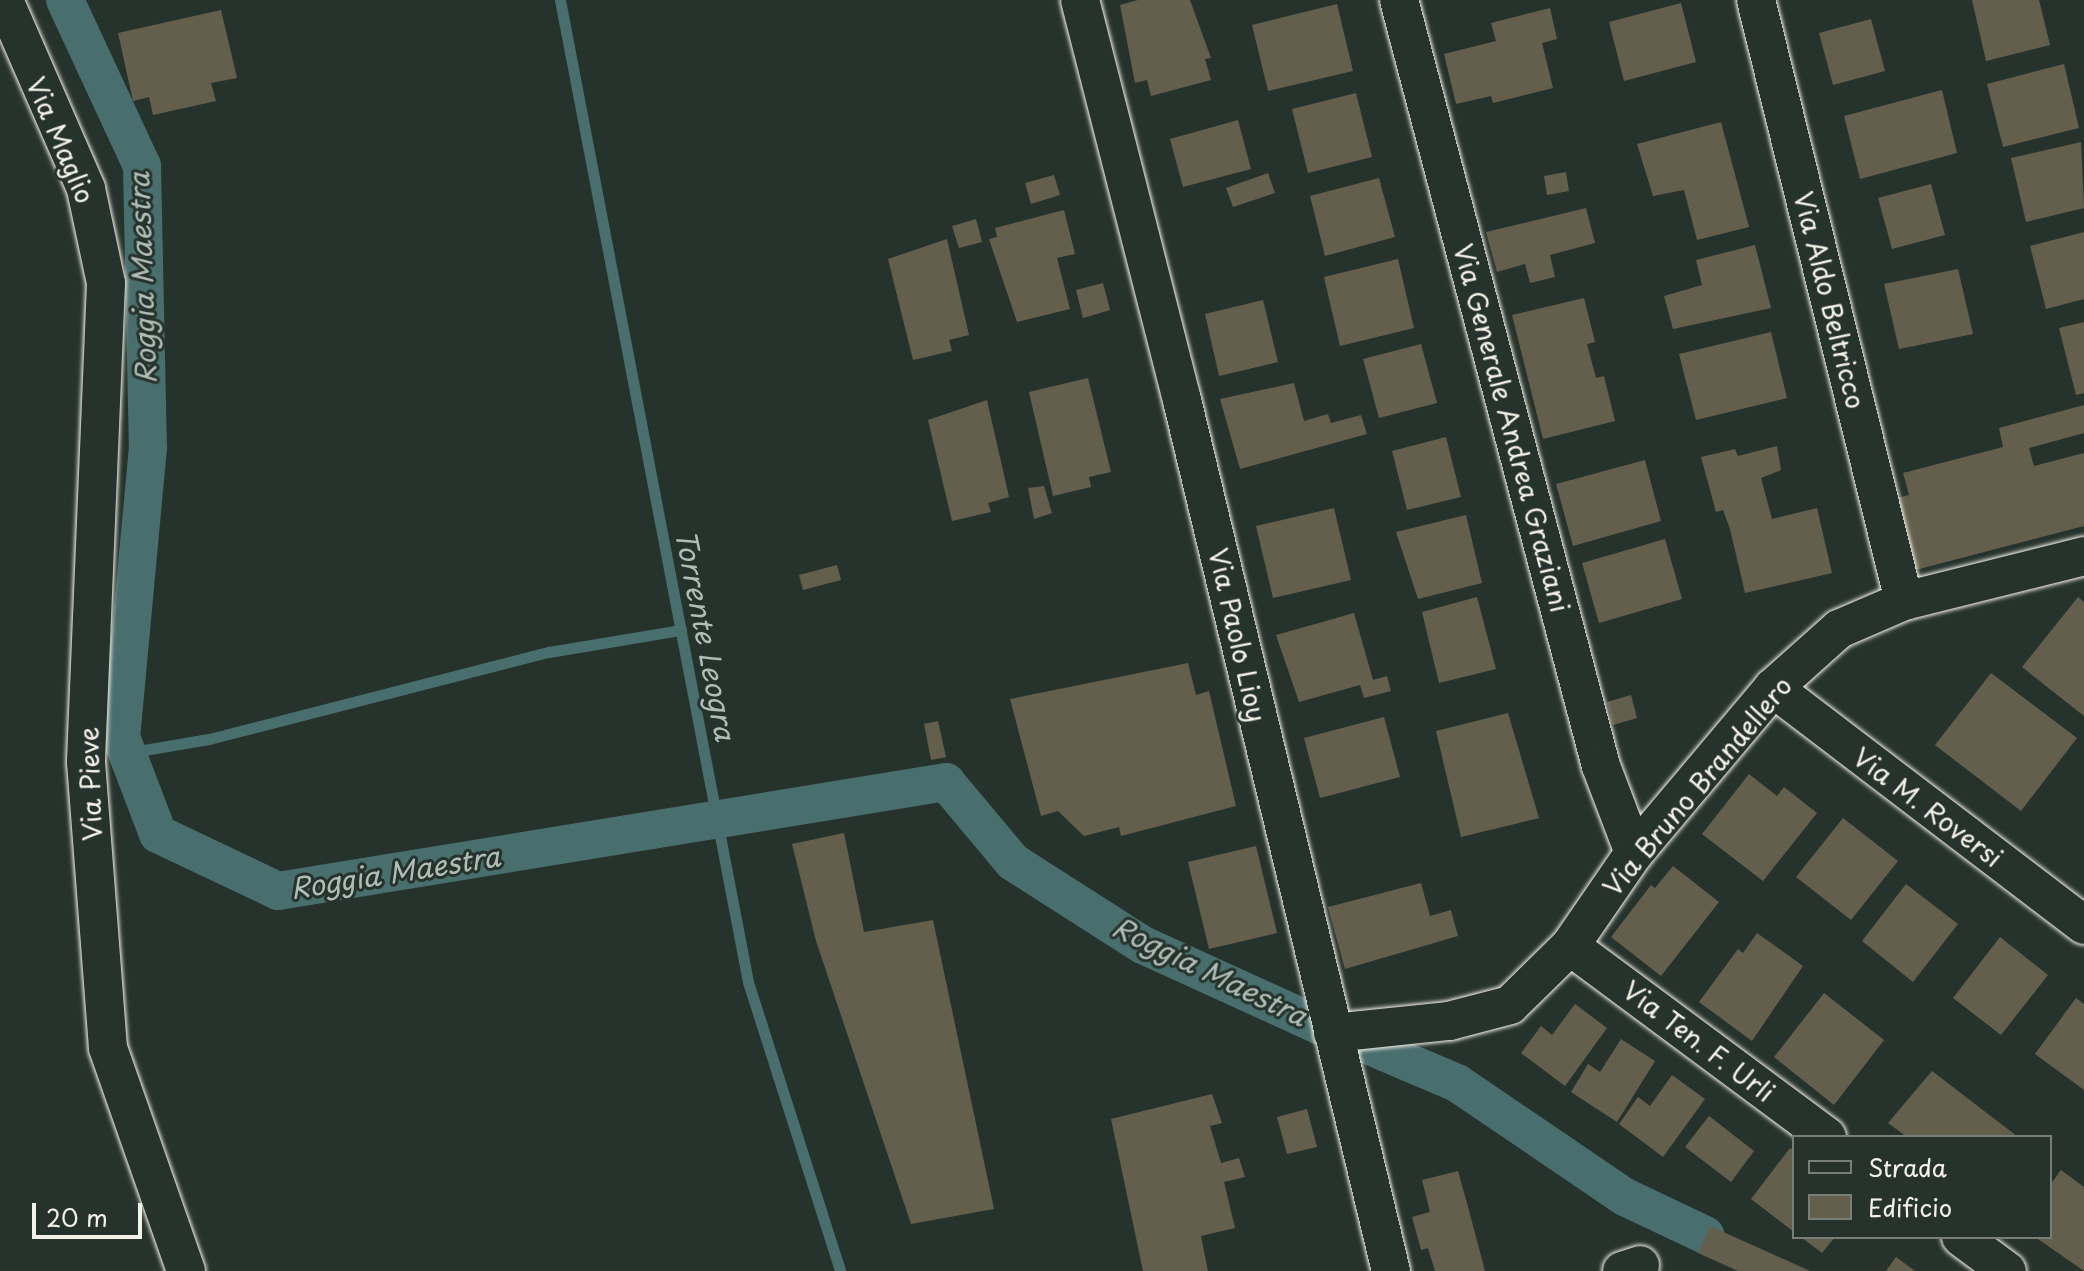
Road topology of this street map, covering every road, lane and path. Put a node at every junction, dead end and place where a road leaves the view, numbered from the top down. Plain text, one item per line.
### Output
1 (4, 0) edge
2 (1080, 0) edge
3 (1399, 0) edge
4 (1756, 0) edge
5 (106, 283) joint
6 (2084, 556) edge
7 (1904, 601) junction
8 (1773, 688) junction
9 (1634, 853) junction
10 (2084, 925) edge
11 (1570, 946) junction
12 (1333, 1033) junction
13 (1824, 1135) edge
14 (1964, 1239) edge
15 (186, 1271) edge
16 (1391, 1271) edge
17 (2007, 1271) edge

1 - 5 street, Via Maglio
2 - 12 street, Via Paolo Lioy
3 - 9 street, Via Generale Andrea Graziani
4 - 7 street, Via Aldo Beltricco
5 - 15 street, Via Pieve
6 - 7 street, Via Bruno Brandellero
7 - 8 street, Via Bruno Brandellero
8 - 9 street, Via Bruno Brandellero
8 - 10 street, Via M. Roversi
9 - 11 street, Via Bruno Brandellero
11 - 12 street, Via Bruno Brandellero
11 - 13 street, Via Ten. F. Urli
12 - 16 street, Via Paolo Lioy
14 - 17 street

